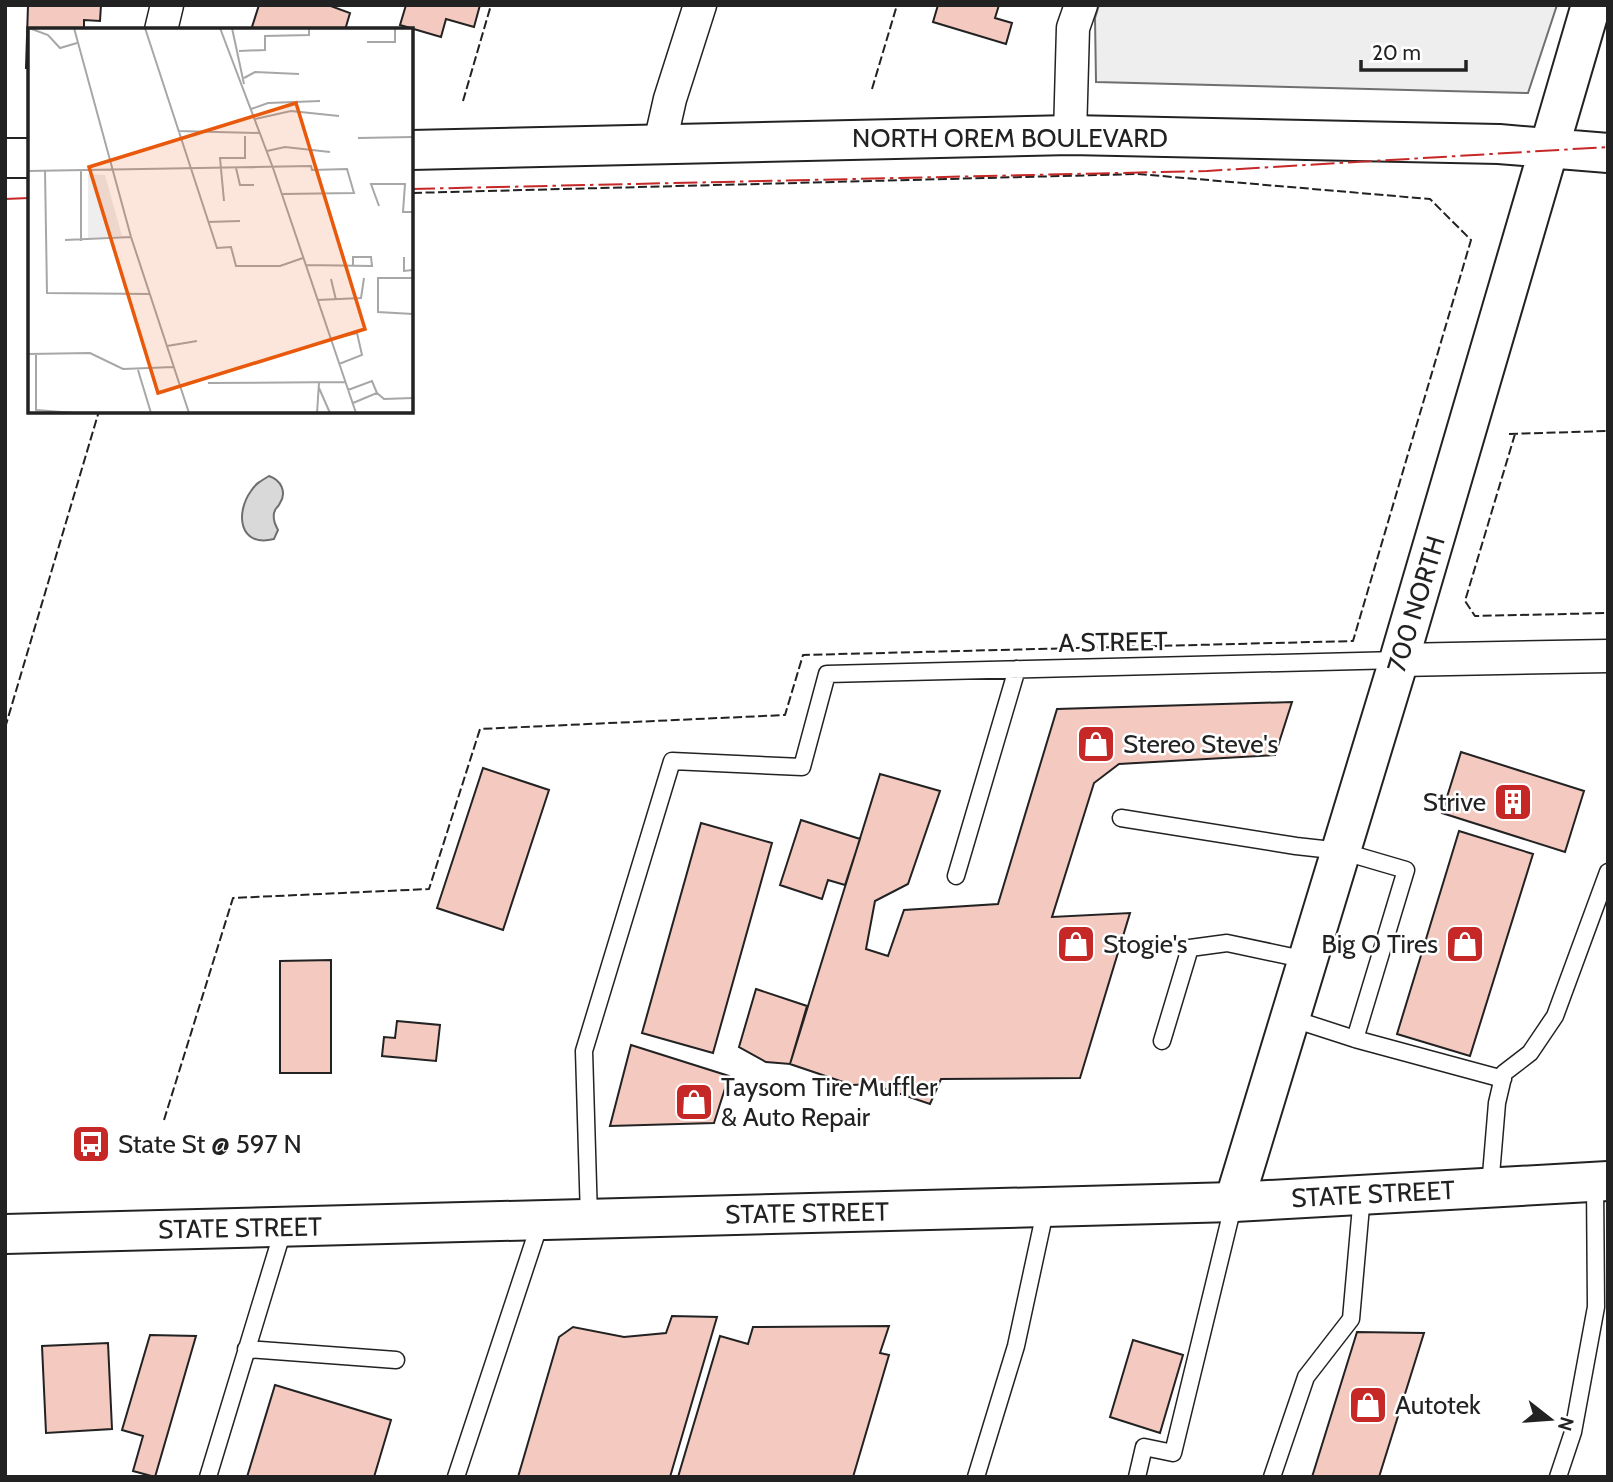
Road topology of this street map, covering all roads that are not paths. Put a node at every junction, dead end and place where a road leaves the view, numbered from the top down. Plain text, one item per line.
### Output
1 (167, 5) edge
2 (700, 5) edge
3 (1081, 5) edge
4 (1591, 5) edge
5 (161, 28) edge
6 (1070, 135) junction
7 (660, 143) junction
8 (1549, 148) junction
9 (413, 149) edge
10 (1608, 153) edge
11 (5, 158) edge
12 (28, 158) edge
13 (1608, 656) edge
14 (1399, 660) junction
15 (1017, 669) junction
16 (1121, 818) dead end
17 (1341, 851) junction
18 (1608, 872) edge
19 (956, 877) dead end
20 (1307, 960) junction
21 (1290, 1018) junction
22 (1355, 1039) junction
23 (1162, 1041) dead end
24 (1503, 1079) junction
25 (1601, 1181) edge
26 (1490, 1187) junction
27 (1362, 1195) junction
28 (1234, 1202) junction
29 (1046, 1207) junction
30 (589, 1219) junction
31 (541, 1220) junction
32 (284, 1227) junction
33 (5, 1234) edge
34 (246, 1349) junction
35 (396, 1360) dead end
36 (208, 1477) edge
37 (456, 1477) edge
38 (976, 1477) edge
39 (1137, 1477) edge
40 (1272, 1477) edge
41 (1558, 1477) edge

1 - 5 street
2 - 7 street
3 - 6 street
4 - 8 street, 700 NORTH
6 - 7 street, NORTH OREM BOULEVARD
6 - 8 street, NORTH OREM BOULEVARD
7 - 9 street, NORTH OREM BOULEVARD
8 - 10 street, NORTH OREM BOULEVARD
8 - 14 street, 700 NORTH
11 - 12 street
13 - 14 street
14 - 15 lane, A STREET
14 - 17 street, 700 NORTH
15 - 19 lane
15 - 30 lane, A STREET
16 - 17 lane
17 - 20 street, 700 NORTH
17 - 22 lane
18 - 24 lane
20 - 21 street, 700 NORTH
20 - 23 lane
21 - 22 lane
21 - 28 street, 700 NORTH
22 - 24 lane
24 - 26 lane
25 - 26 street, STATE STREET
25 - 41 lane
26 - 27 street, STATE STREET
27 - 28 street, STATE STREET
27 - 40 lane
28 - 29 street, STATE STREET
28 - 39 lane
29 - 30 street, STATE STREET
29 - 38 lane
30 - 31 street, STATE STREET
31 - 32 street, STATE STREET
31 - 37 lane
32 - 33 street, STATE STREET
32 - 34 lane
34 - 35 lane
34 - 36 lane

